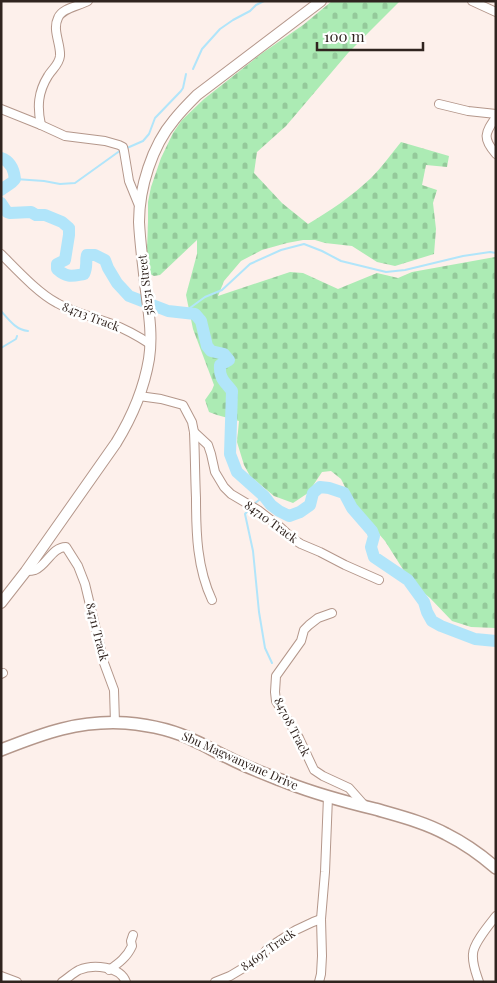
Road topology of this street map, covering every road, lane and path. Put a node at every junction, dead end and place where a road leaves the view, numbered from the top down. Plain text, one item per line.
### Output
1 (88, 1) edge
2 (321, 1) edge
3 (472, 1) edge
4 (496, 12) edge
5 (440, 104) dead end
6 (1, 109) edge
7 (496, 116) edge
8 (41, 125) junction
9 (496, 154) edge
10 (140, 208) junction
11 (1, 254) edge
12 (150, 344) junction
13 (139, 396) junction
14 (194, 432) junction
15 (26, 571) junction
16 (379, 580) dead end
17 (212, 600) dead end
18 (1, 603) edge
19 (332, 613) dead end
20 (115, 723) junction
21 (1, 750) edge
22 (328, 796) junction
23 (367, 807) junction
24 (495, 867) edge
25 (496, 916) edge
26 (321, 919) junction
27 (134, 935) dead end
28 (109, 970) junction
29 (1, 976) edge
30 (17, 982) edge
31 (62, 982) edge
32 (126, 982) edge
33 (215, 982) edge
34 (319, 982) edge
35 (479, 982) edge

1 - 8 street
2 - 10 street, 58251 Street
3 - 4 street
5 - 7 street
6 - 8 street
7 - 9 street
8 - 10 street
10 - 12 street, 58251 Street
11 - 12 street, 84713 Track
12 - 13 street, 58251 Street
13 - 14 street
13 - 15 street, 58251 Street
14 - 16 street, 84710 Track
14 - 17 street
15 - 18 street, 58251 Street
15 - 20 street, 84711 Track
19 - 23 street, 84708 Track
20 - 21 main road, Sbu Magwanyane Drive
20 - 22 main road, Sbu Magwanyane Drive
22 - 23 main road, Sbu Magwanyane Drive
22 - 26 street
23 - 24 main road, Sbu Magwanyane Drive
25 - 35 street
26 - 33 street, 84697 Track
26 - 34 street
27 - 28 street
28 - 31 street
28 - 32 street
29 - 30 street

